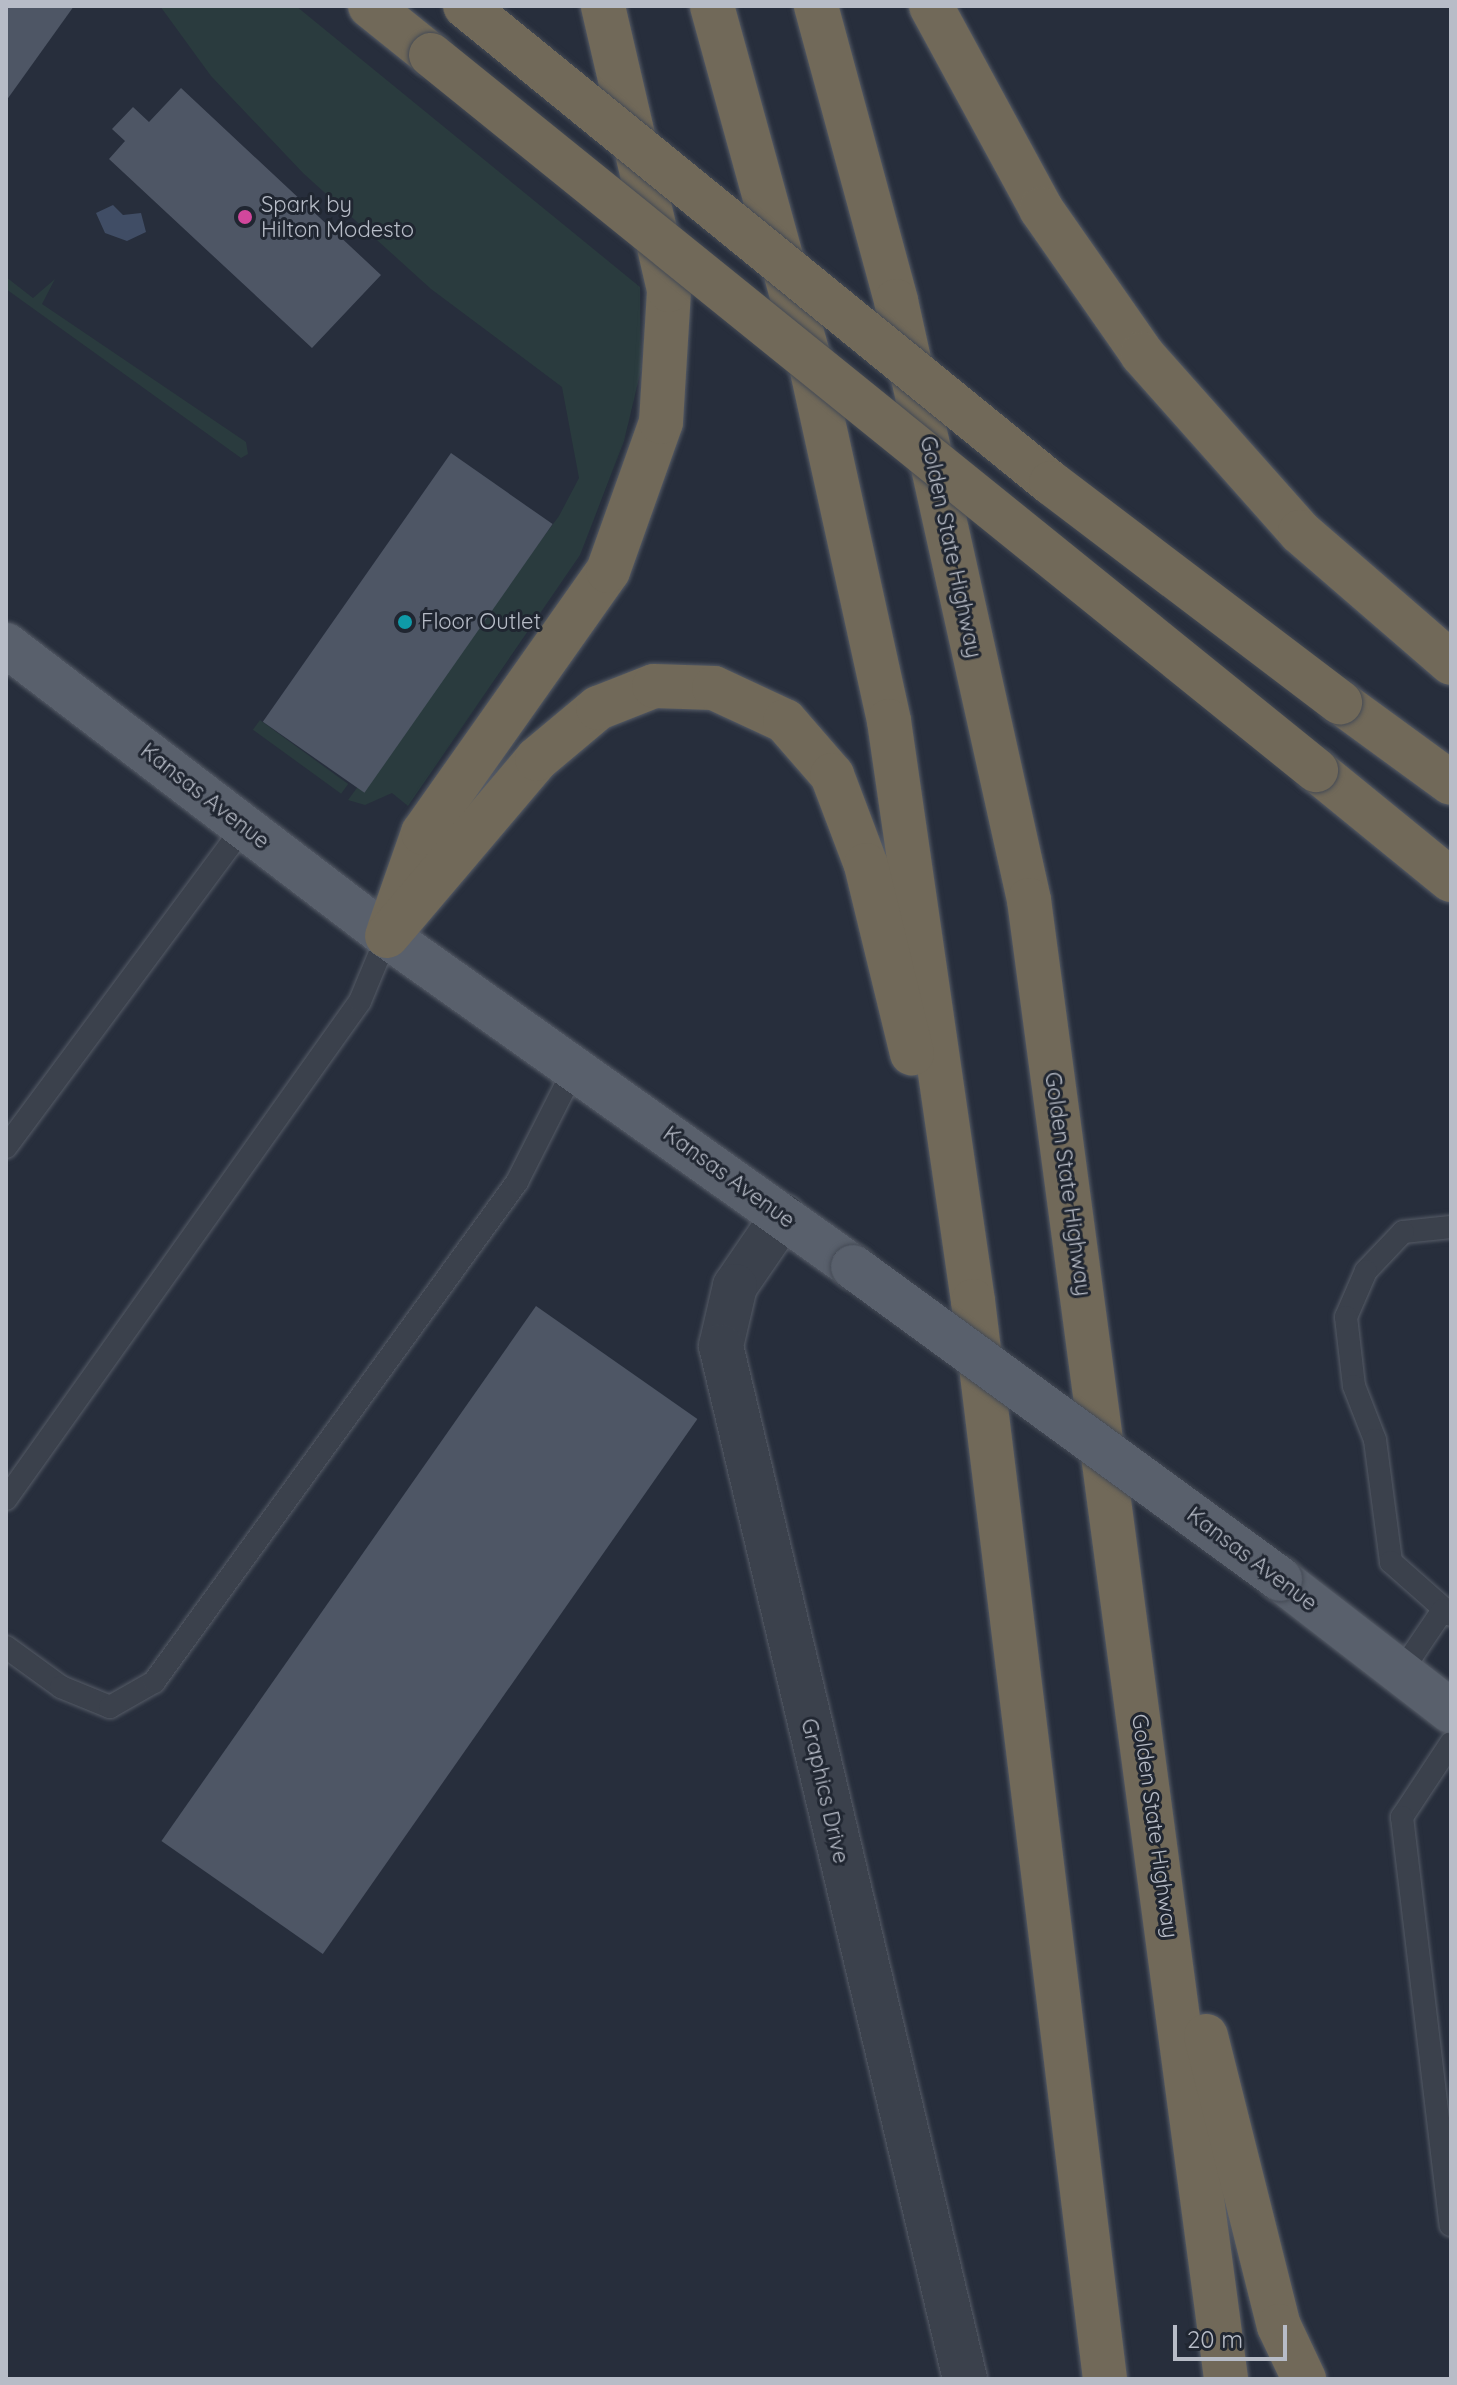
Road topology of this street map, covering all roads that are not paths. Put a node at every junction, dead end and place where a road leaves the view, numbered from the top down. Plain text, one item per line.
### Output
1 (370, 6) edge
2 (465, 6) edge
3 (603, 6) edge
4 (712, 6) edge
5 (816, 6) edge
6 (931, 6) edge
7 (6, 645) edge
8 (1451, 663) edge
9 (1451, 783) edge
10 (244, 827) junction
11 (1451, 880) edge
12 (387, 936) junction
13 (575, 1067) junction
14 (6, 1147) edge
15 (783, 1216) junction
16 (1451, 1227) edge
17 (973, 1301) junction
18 (6, 1499) edge
19 (1447, 1613) edge
20 (6, 1647) edge
21 (1401, 1672) junction
22 (1451, 1711) edge
23 (1451, 1743) edge
24 (1159, 1852) junction
25 (1448, 2190) edge
26 (1451, 2225) edge
27 (965, 2379) edge
28 (1105, 2379) edge
29 (1226, 2379) edge
30 (1304, 2379) edge

1 - 11 highway, bridge
2 - 9 highway, bridge
3 - 12 highway
4 - 17 highway
5 - 24 highway, Golden State Highway
6 - 8 highway
7 - 10 main road, Kansas Avenue
10 - 12 main road, Kansas Avenue
10 - 14 lane
12 - 13 main road, Kansas Avenue
12 - 17 highway
12 - 18 lane
13 - 15 main road, Kansas Avenue
13 - 20 lane
15 - 21 main road, Kansas Avenue, bridge
15 - 27 street, Graphics Drive
16 - 19 lane
17 - 28 highway
19 - 21 lane
21 - 22 main road, Kansas Avenue
23 - 25 lane
24 - 29 highway, Golden State Highway
24 - 30 highway
25 - 26 lane

